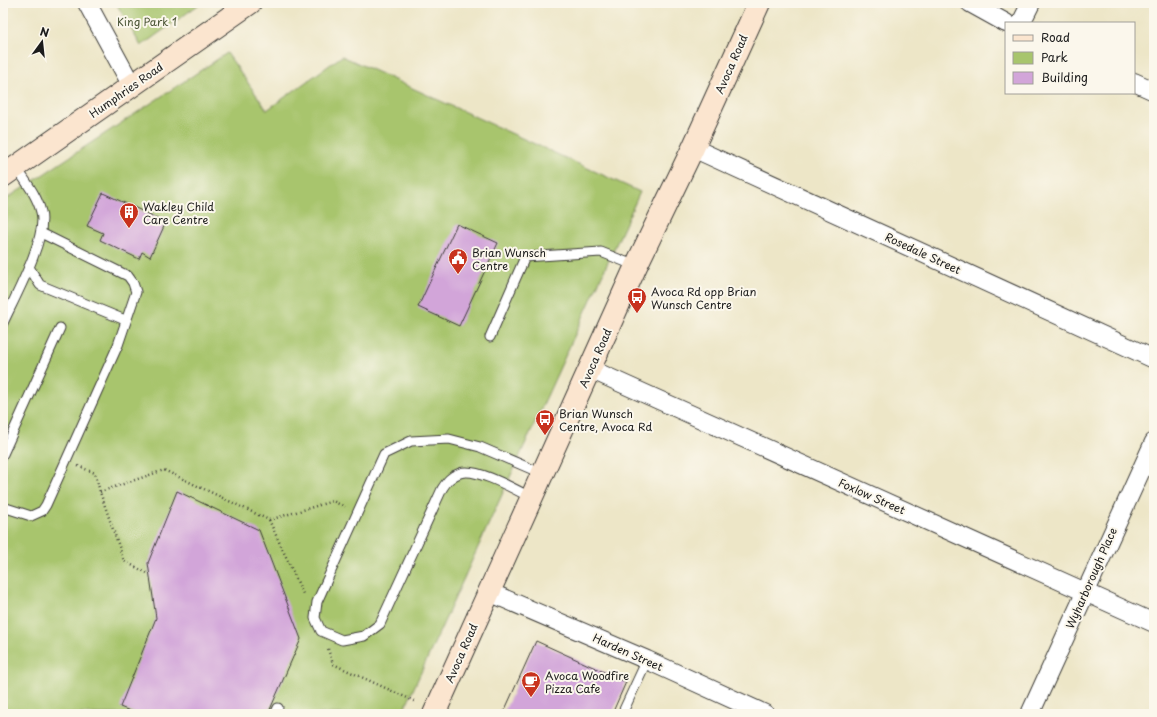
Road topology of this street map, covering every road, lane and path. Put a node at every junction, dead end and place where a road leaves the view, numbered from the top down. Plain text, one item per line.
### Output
1 (87, 3) edge
2 (250, 3) edge
3 (758, 3) edge
4 (970, 3) edge
5 (1031, 3) edge
6 (1005, 22) edge
7 (1022, 22) edge
8 (1135, 82) edge
9 (132, 86) junction
10 (1154, 91) edge
11 (693, 148) junction
12 (10, 171) edge
13 (41, 234) junction
14 (636, 266) junction
15 (29, 267) junction
16 (126, 320) junction
17 (3, 323) edge
18 (60, 328) dead end
19 (490, 337) dead end
20 (1154, 359) edge
21 (590, 369) junction
22 (1154, 442) edge
23 (3, 454) edge
24 (66, 460) junction
25 (543, 474) junction
26 (100, 492) junction
27 (532, 498) junction
28 (3, 507) edge
29 (356, 512) junction
30 (269, 520) junction
31 (150, 574) dead end
32 (489, 592) junction
33 (1084, 592) junction
34 (315, 618) junction
35 (1154, 623) edge
36 (322, 631) junction
37 (647, 660) junction
38 (414, 701) dead end
39 (436, 713) edge
40 (622, 714) edge
41 (765, 714) edge
42 (1030, 714) edge

1 - 9 street
2 - 9 main road, Humphries Road
3 - 11 main road, Avoca Road
4 - 6 street
5 - 7 street
8 - 10 street
9 - 12 main road, Humphries Road
11 - 14 main road, Avoca Road
11 - 20 street, Rosedale Street
12 - 13 lane
13 - 15 lane
13 - 16 lane
14 - 19 lane
14 - 21 main road, Avoca Road
15 - 16 lane
15 - 17 lane
16 - 24 lane
18 - 23 lane
21 - 25 main road, Avoca Road
21 - 33 street, Foxlow Street
22 - 33 street, Wyharborough Place
24 - 26 path
24 - 28 lane
25 - 27 main road, Avoca Road
25 - 29 lane
26 - 30 path
26 - 31 path
27 - 32 main road, Avoca Road
27 - 36 lane
29 - 30 path
29 - 34 lane
30 - 34 path
32 - 37 street, Harden Street
32 - 39 main road, Avoca Road
33 - 35 street, Foxlow Street
33 - 42 street, Wyharborough Place
34 - 36 lane
36 - 38 path
37 - 40 lane
37 - 41 street, Harden Street

